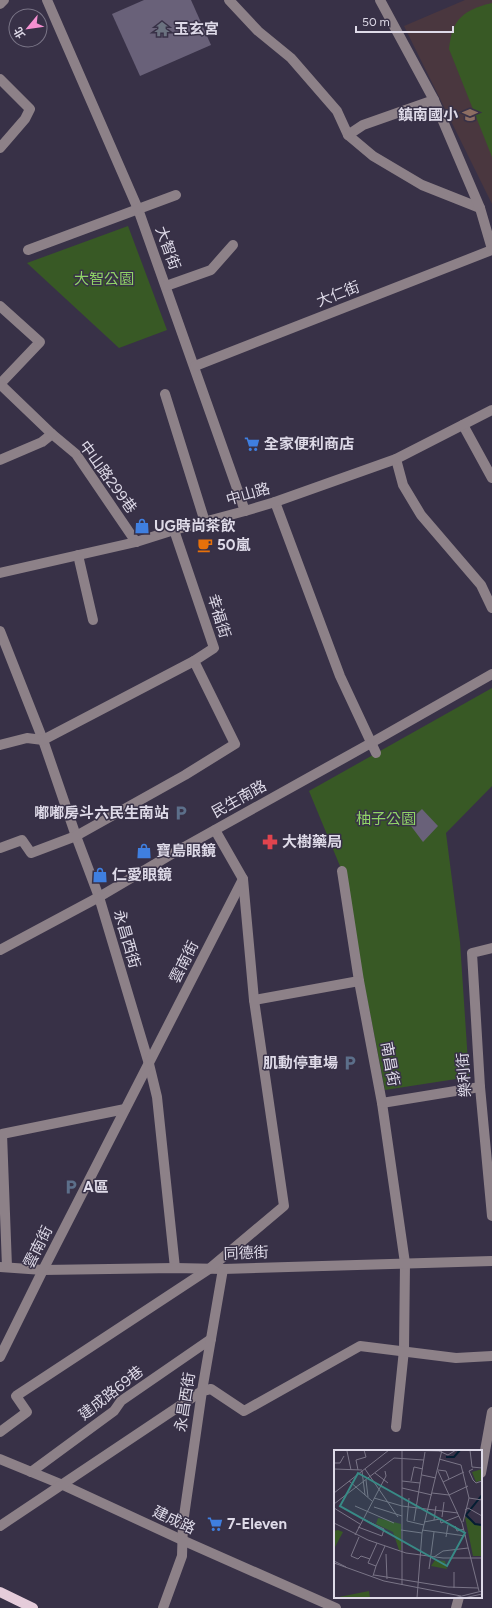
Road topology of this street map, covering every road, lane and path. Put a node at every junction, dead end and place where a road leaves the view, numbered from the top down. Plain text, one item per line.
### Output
1 (4, 0) edge
2 (47, 0) edge
3 (229, 0) edge
4 (380, 0) edge
5 (0, 4) edge
6 (0, 79) edge
7 (434, 100) junction
8 (348, 135) junction
9 (0, 148) edge
10 (176, 195) dead end
11 (480, 208) junction
12 (138, 209) junction
13 (234, 245) dead end
14 (492, 249) edge
15 (28, 250) dead end
16 (166, 286) junction
17 (0, 306) edge
18 (195, 366) junction
19 (0, 384) edge
20 (165, 394) dead end
21 (492, 410) edge
22 (463, 425) junction
23 (52, 434) junction
24 (396, 459) junction
25 (0, 460) edge
26 (492, 478) edge
27 (276, 502) junction
28 (245, 511) junction
29 (205, 522) junction
30 (174, 530) junction
31 (136, 542) junction
32 (78, 555) junction
33 (0, 573) edge
34 (492, 608) edge
35 (92, 620) dead end
36 (0, 631) edge
37 (194, 661) junction
38 (492, 674) edge
39 (43, 740) junction
40 (371, 743) junction
41 (0, 744) edge
42 (376, 753) dead end
43 (215, 830) junction
44 (76, 836) junction
45 (0, 848) edge
46 (342, 871) dead end
47 (243, 879) junction
48 (100, 897) junction
49 (492, 948) edge
50 (0, 950) edge
51 (359, 981) junction
52 (254, 1000) junction
53 (149, 1064) junction
54 (480, 1088) junction
55 (382, 1103) junction
56 (125, 1109) junction
57 (492, 1216) edge
58 (492, 1260) edge
59 (405, 1263) junction
60 (3, 1267) edge
61 (175, 1268) junction
62 (209, 1269) junction
63 (223, 1269) junction
64 (43, 1270) junction
65 (211, 1339) junction
66 (404, 1350) junction
67 (492, 1356) edge
68 (0, 1357) edge
69 (202, 1391) junction
70 (492, 1412) edge
71 (396, 1427) dead end
72 (0, 1432) edge
73 (0, 1459) edge
74 (482, 1468) edge
75 (31, 1472) junction
76 (63, 1485) junction
77 (0, 1526) edge
78 (182, 1540) junction
79 (0, 1592) edge
80 (459, 1598) edge
81 (33, 1608) edge
82 (163, 1608) edge
83 (336, 1608) edge
84 (456, 1608) edge

1 - 5 street
2 - 12 street, 大智街
3 - 8 street
4 - 7 street
6 - 9 street
7 - 8 street
7 - 11 street
8 - 11 street
10 - 12 street
11 - 14 street
12 - 15 street
12 - 16 street, 大智街
13 - 16 street
14 - 18 street, 大仁街
16 - 18 street, 大智街
17 - 19 street, 中山路299巷
18 - 28 street, 大智街
19 - 23 street, 中山路299巷
20 - 29 street
21 - 22 street, 中山路
22 - 24 street, 中山路
22 - 26 street
23 - 25 street
23 - 31 street, 中山路299巷
24 - 27 street, 中山路
24 - 34 street
27 - 28 street, 中山路
27 - 40 street
28 - 29 street, 中山路
29 - 30 street, 中山路
30 - 31 street, 中山路
30 - 37 street, 幸福街
31 - 32 street, 中山路
32 - 33 street, 中山路
32 - 35 street
36 - 39 street, 永昌西街
37 - 39 street
37 - 44 street
38 - 40 street, 民生南路
39 - 41 street
39 - 44 street, 永昌西街
40 - 42 street
40 - 43 street, 民生南路
43 - 47 street
43 - 48 street, 民生南路
44 - 45 street
44 - 48 street, 永昌西街
46 - 51 street, 南昌街
47 - 52 street
47 - 53 street, 雲南街
48 - 50 street, 民生南路
48 - 53 street, 永昌西街
49 - 54 street, 樂利街
51 - 52 street
51 - 55 street, 南昌街
52 - 62 street
53 - 56 street, 雲南街
53 - 61 street, 永昌西街
54 - 55 street
54 - 57 street, 樂利街
55 - 59 street, 南昌街
56 - 60 street
56 - 64 street, 雲南街
58 - 59 street, 同德街
59 - 63 street, 同德街
59 - 66 street, 南昌街
60 - 64 street, 同德街
61 - 62 street, 同德街
61 - 64 street, 同德街
62 - 63 street, 同德街
62 - 72 street
63 - 65 street, 永昌西街
64 - 68 street, 雲南街
65 - 69 street, 永昌西街
65 - 75 street, 建成路69巷
66 - 67 street
66 - 69 street
66 - 71 street, 南昌街
69 - 76 street
69 - 78 street, 永昌西街
70 - 74 street
73 - 75 street, 建成路
75 - 76 street, 建成路
76 - 77 street
76 - 78 street, 建成路
78 - 82 street, 永昌西街
78 - 83 street, 建成路
79 - 81 main road
80 - 84 street

